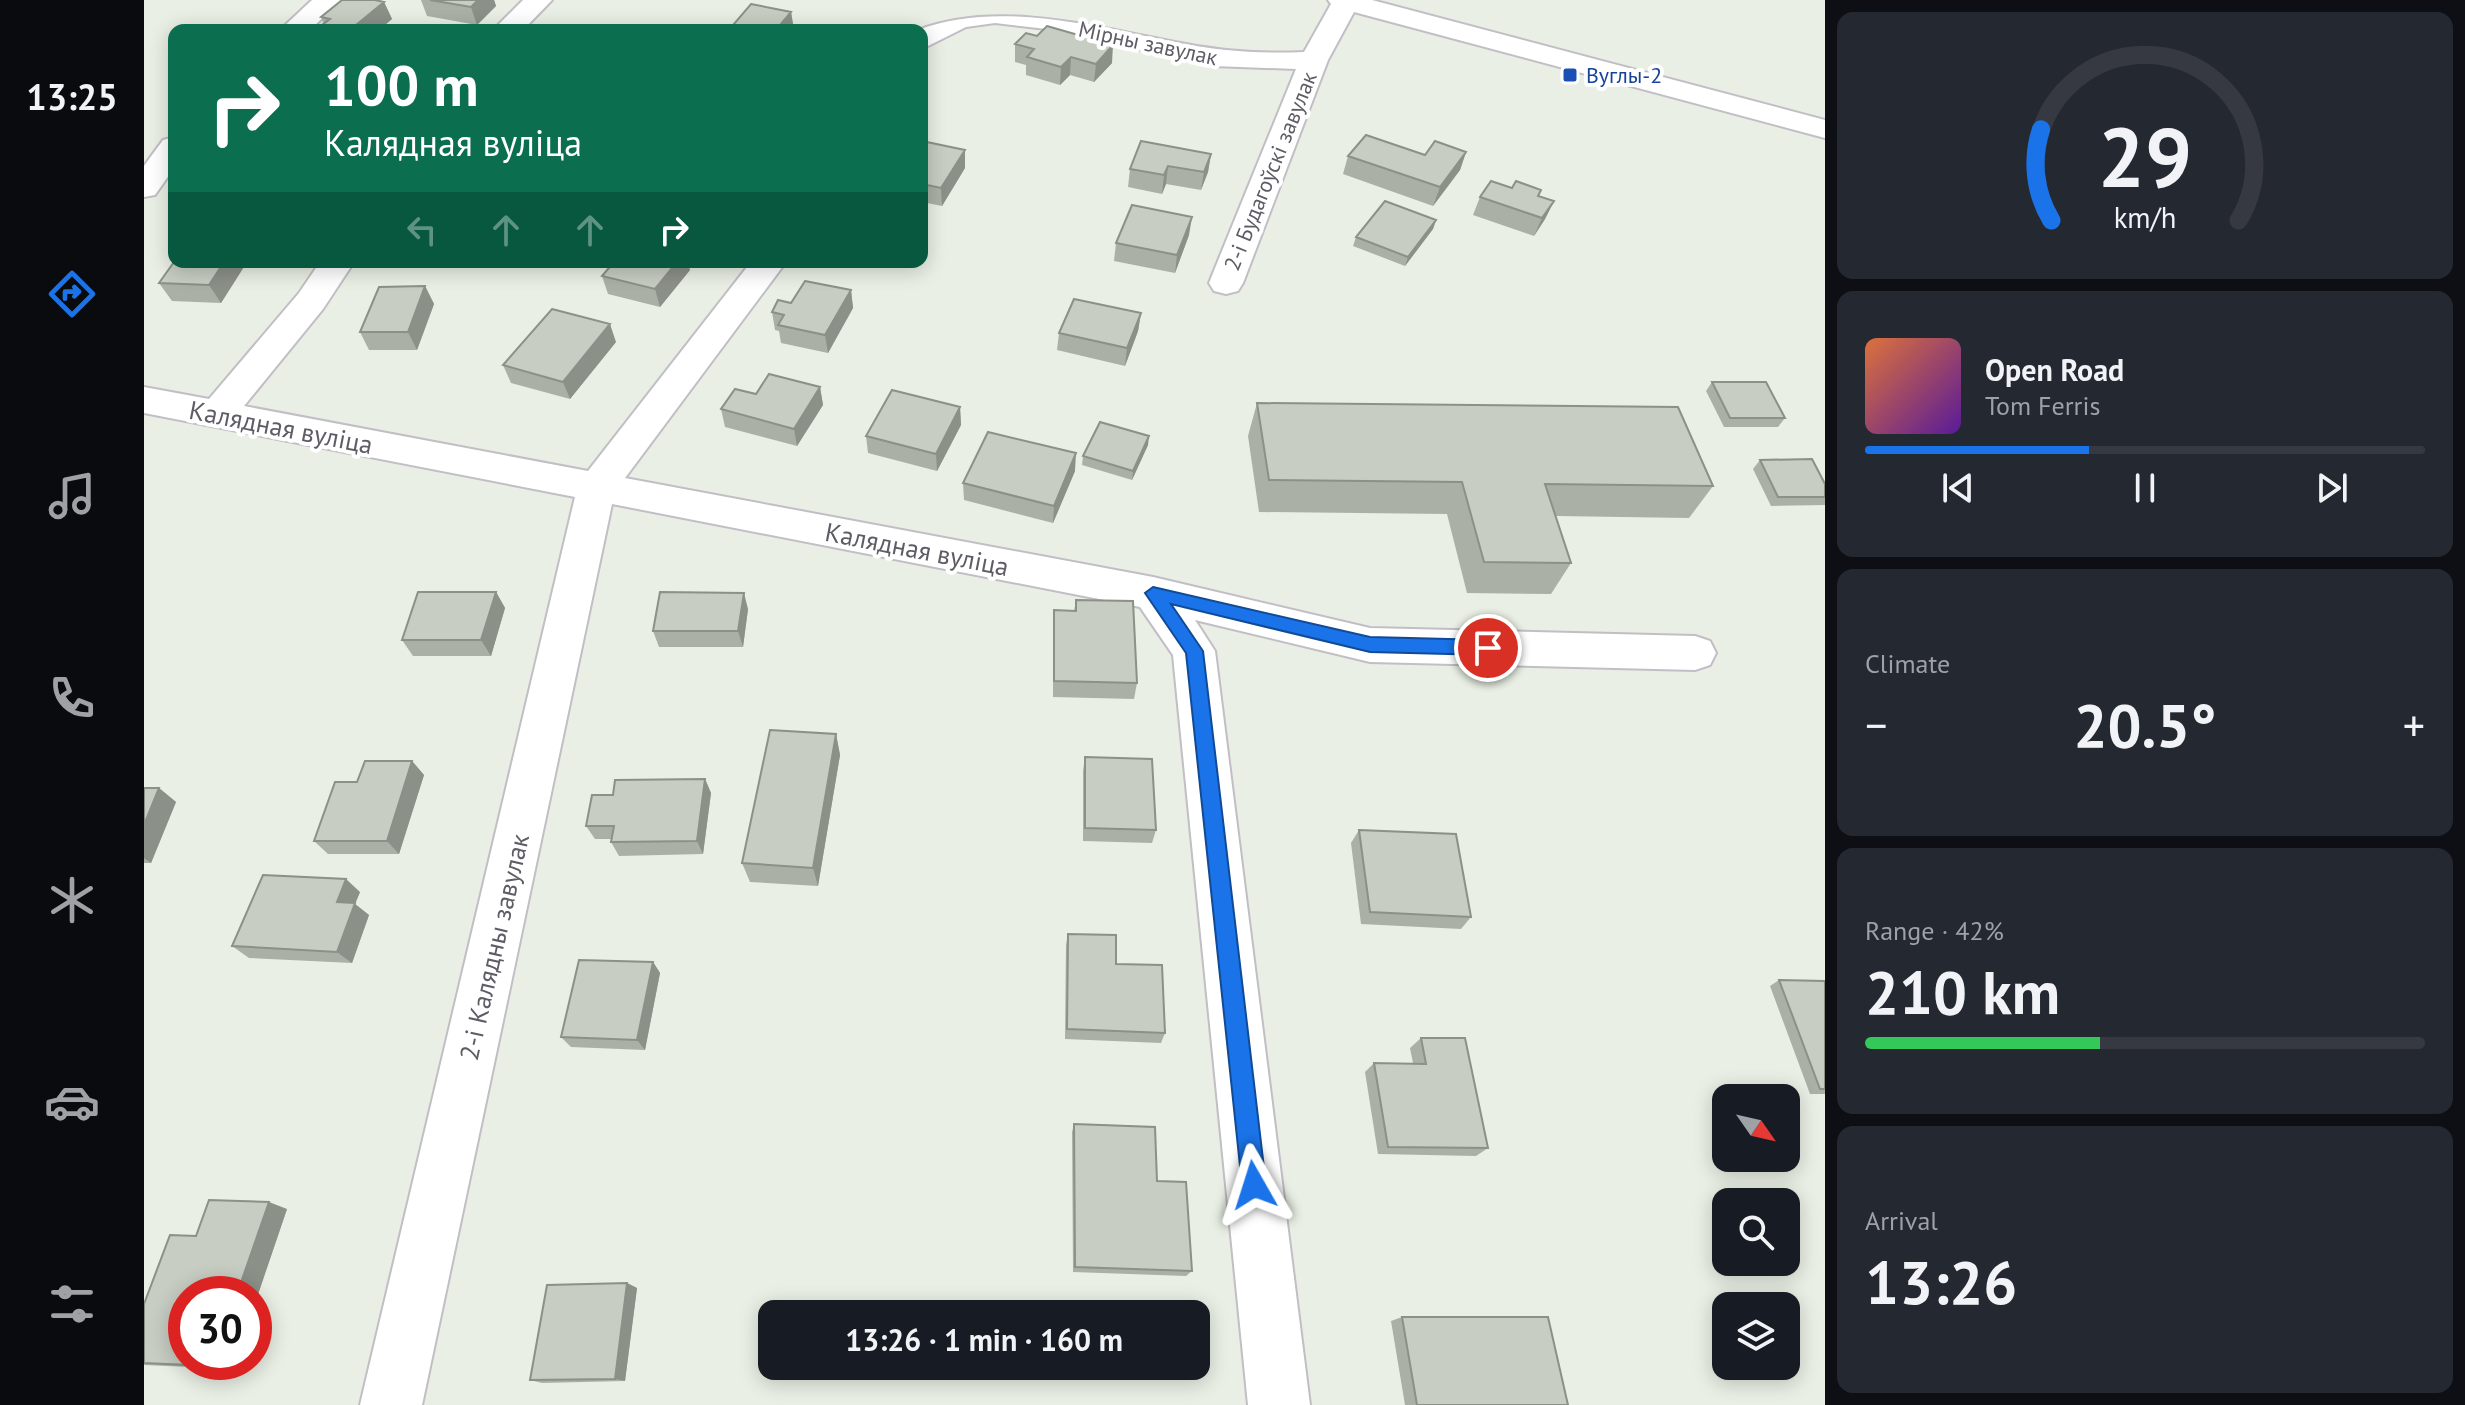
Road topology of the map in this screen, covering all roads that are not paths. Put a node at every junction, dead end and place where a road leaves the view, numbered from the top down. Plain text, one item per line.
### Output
1 (328, 0) edge
2 (539, 0) edge
3 (1344, 1) edge
4 (301, 24) edge
5 (513, 24) edge
6 (928, 37) edge
7 (1314, 60) junction
8 (1825, 129) edge
9 (168, 154) edge
10 (144, 188) edge
11 (333, 268) edge
12 (764, 268) edge
13 (1226, 283) dead end
14 (144, 400) edge
15 (217, 414) junction
16 (596, 488) junction
17 (1153, 593) junction
18 (1695, 653) dead end
19 (391, 1405) edge
20 (1279, 1405) edge

1 - 4 street
2 - 5 street
3 - 7 street
3 - 8 street
6 - 7 street, Мірны завулак
7 - 13 street, 2-і Будагоўскі завулак
9 - 10 street
11 - 15 street
12 - 16 street
14 - 15 street, Калядная вуліца
15 - 16 street, Калядная вуліца
16 - 17 street, Калядная вуліца
16 - 19 street, 2-і Калядны завулак
17 - 18 street, Калядная вуліца
17 - 20 street

